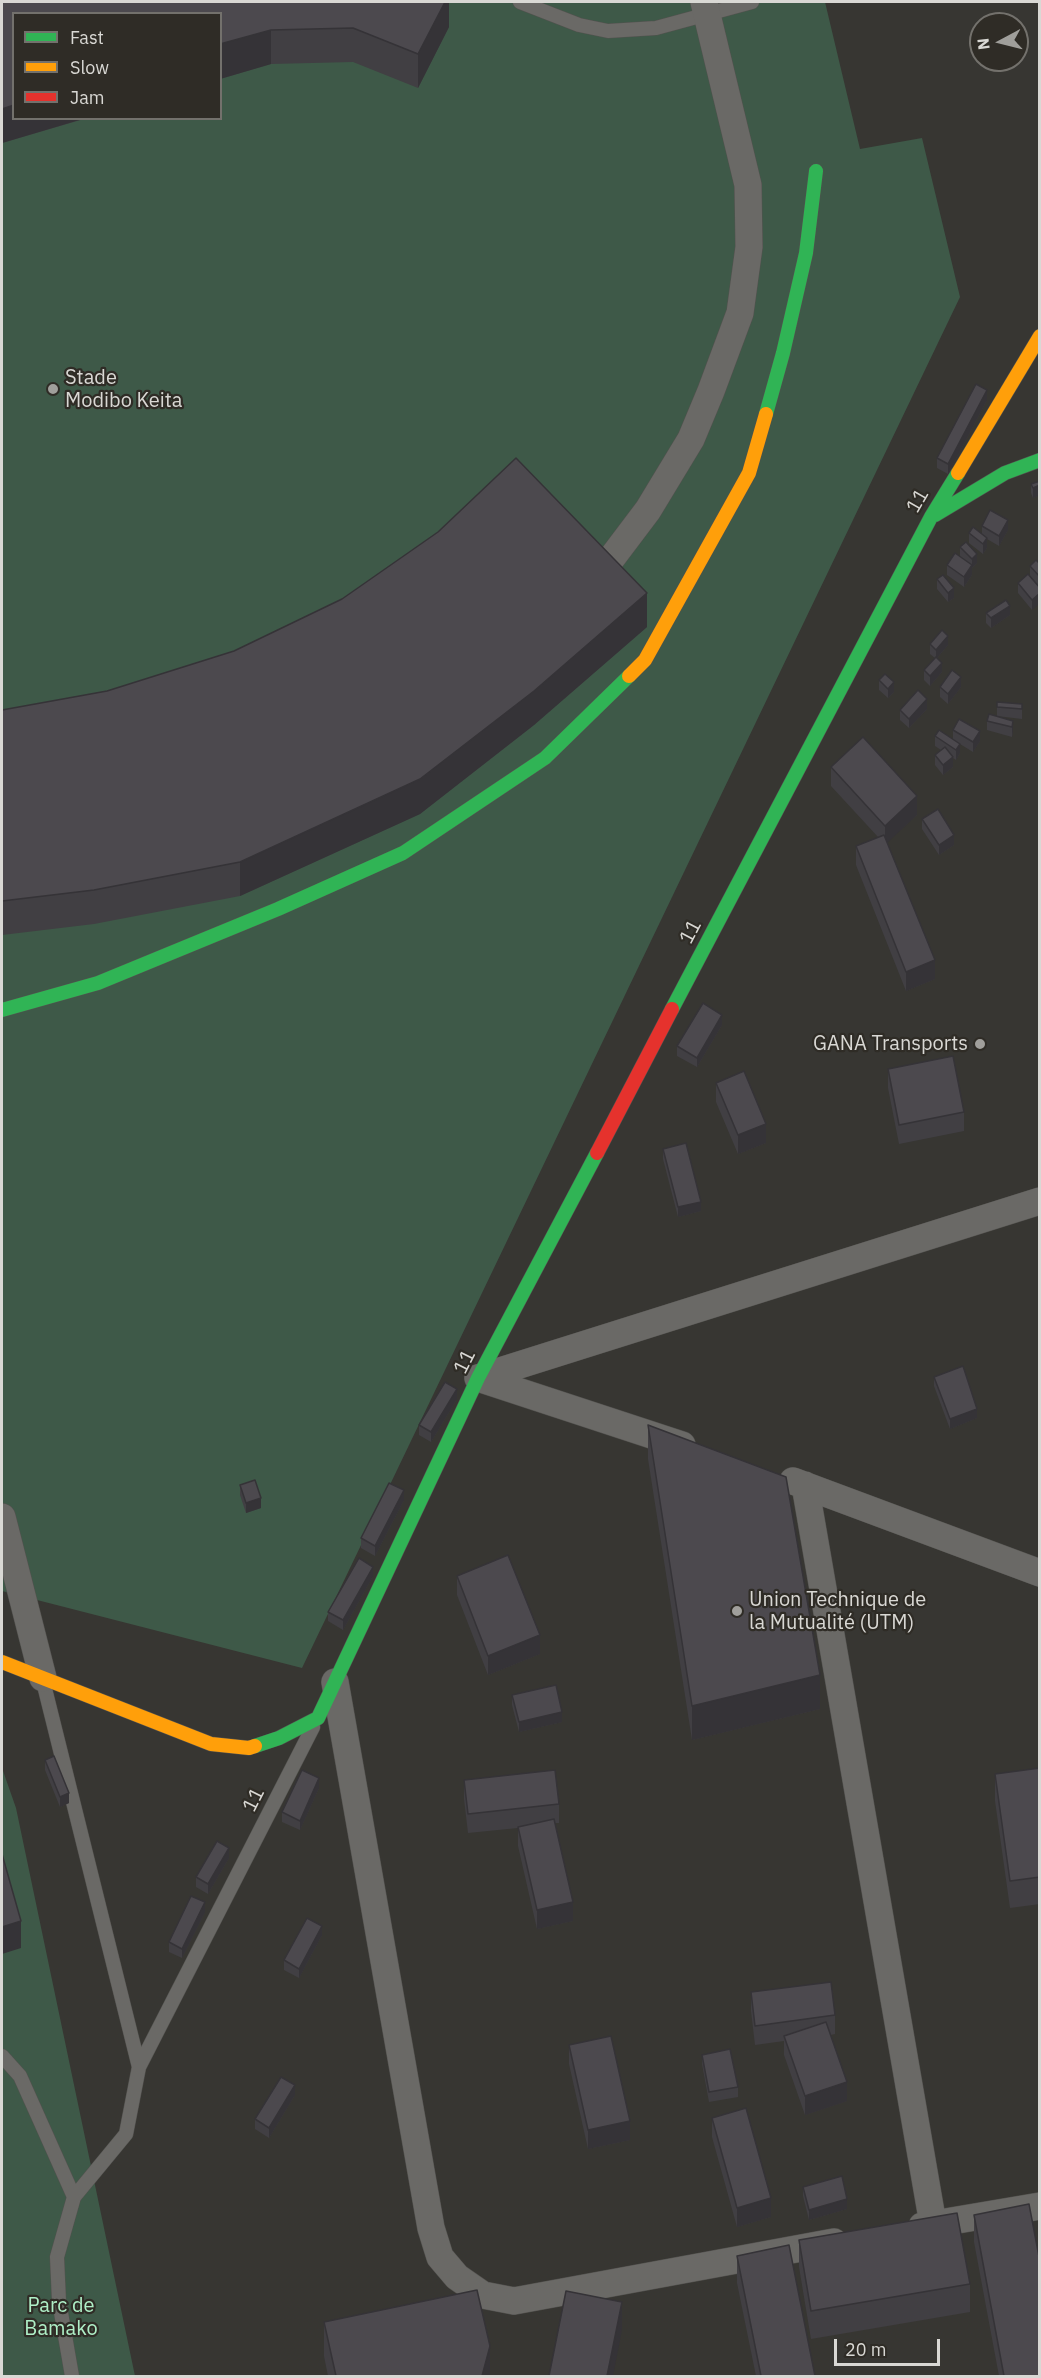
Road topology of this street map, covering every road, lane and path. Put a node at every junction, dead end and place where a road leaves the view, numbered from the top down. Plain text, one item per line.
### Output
1 (520, 2) edge
2 (752, 2) edge
3 (706, 9) edge
4 (816, 171) dead end
5 (1040, 336) edge
6 (1040, 460) edge
7 (931, 517) junction
8 (608, 563) edge
9 (2, 1010) edge
10 (1040, 1201) edge
11 (478, 1378) junction
12 (704, 1452) edge
13 (771, 1474) edge
14 (805, 1485) junction
15 (2, 1517) edge
16 (1040, 1573) edge
17 (2, 1662) edge
18 (43, 1678) junction
19 (335, 1682) junction
20 (318, 1718) junction
21 (2, 2056) edge
22 (140, 2067) junction
23 (74, 2198) junction
24 (1040, 2206) edge
25 (933, 2224) junction
26 (898, 2230) edge
27 (864, 2237) edge
28 (72, 2376) edge

1 - 3 lane
2 - 3 lane
3 - 8 street
4 - 9 street
5 - 7 street, 11
6 - 7 street
7 - 11 street, 11
10 - 11 street
11 - 12 street
11 - 19 street, 11
13 - 14 street
14 - 16 street
14 - 25 street
15 - 18 street
17 - 18 street
18 - 20 street
18 - 22 lane
19 - 20 street, 11
19 - 27 street
20 - 22 lane, 11
21 - 23 lane
22 - 23 lane
23 - 28 lane
24 - 25 street
25 - 26 street

